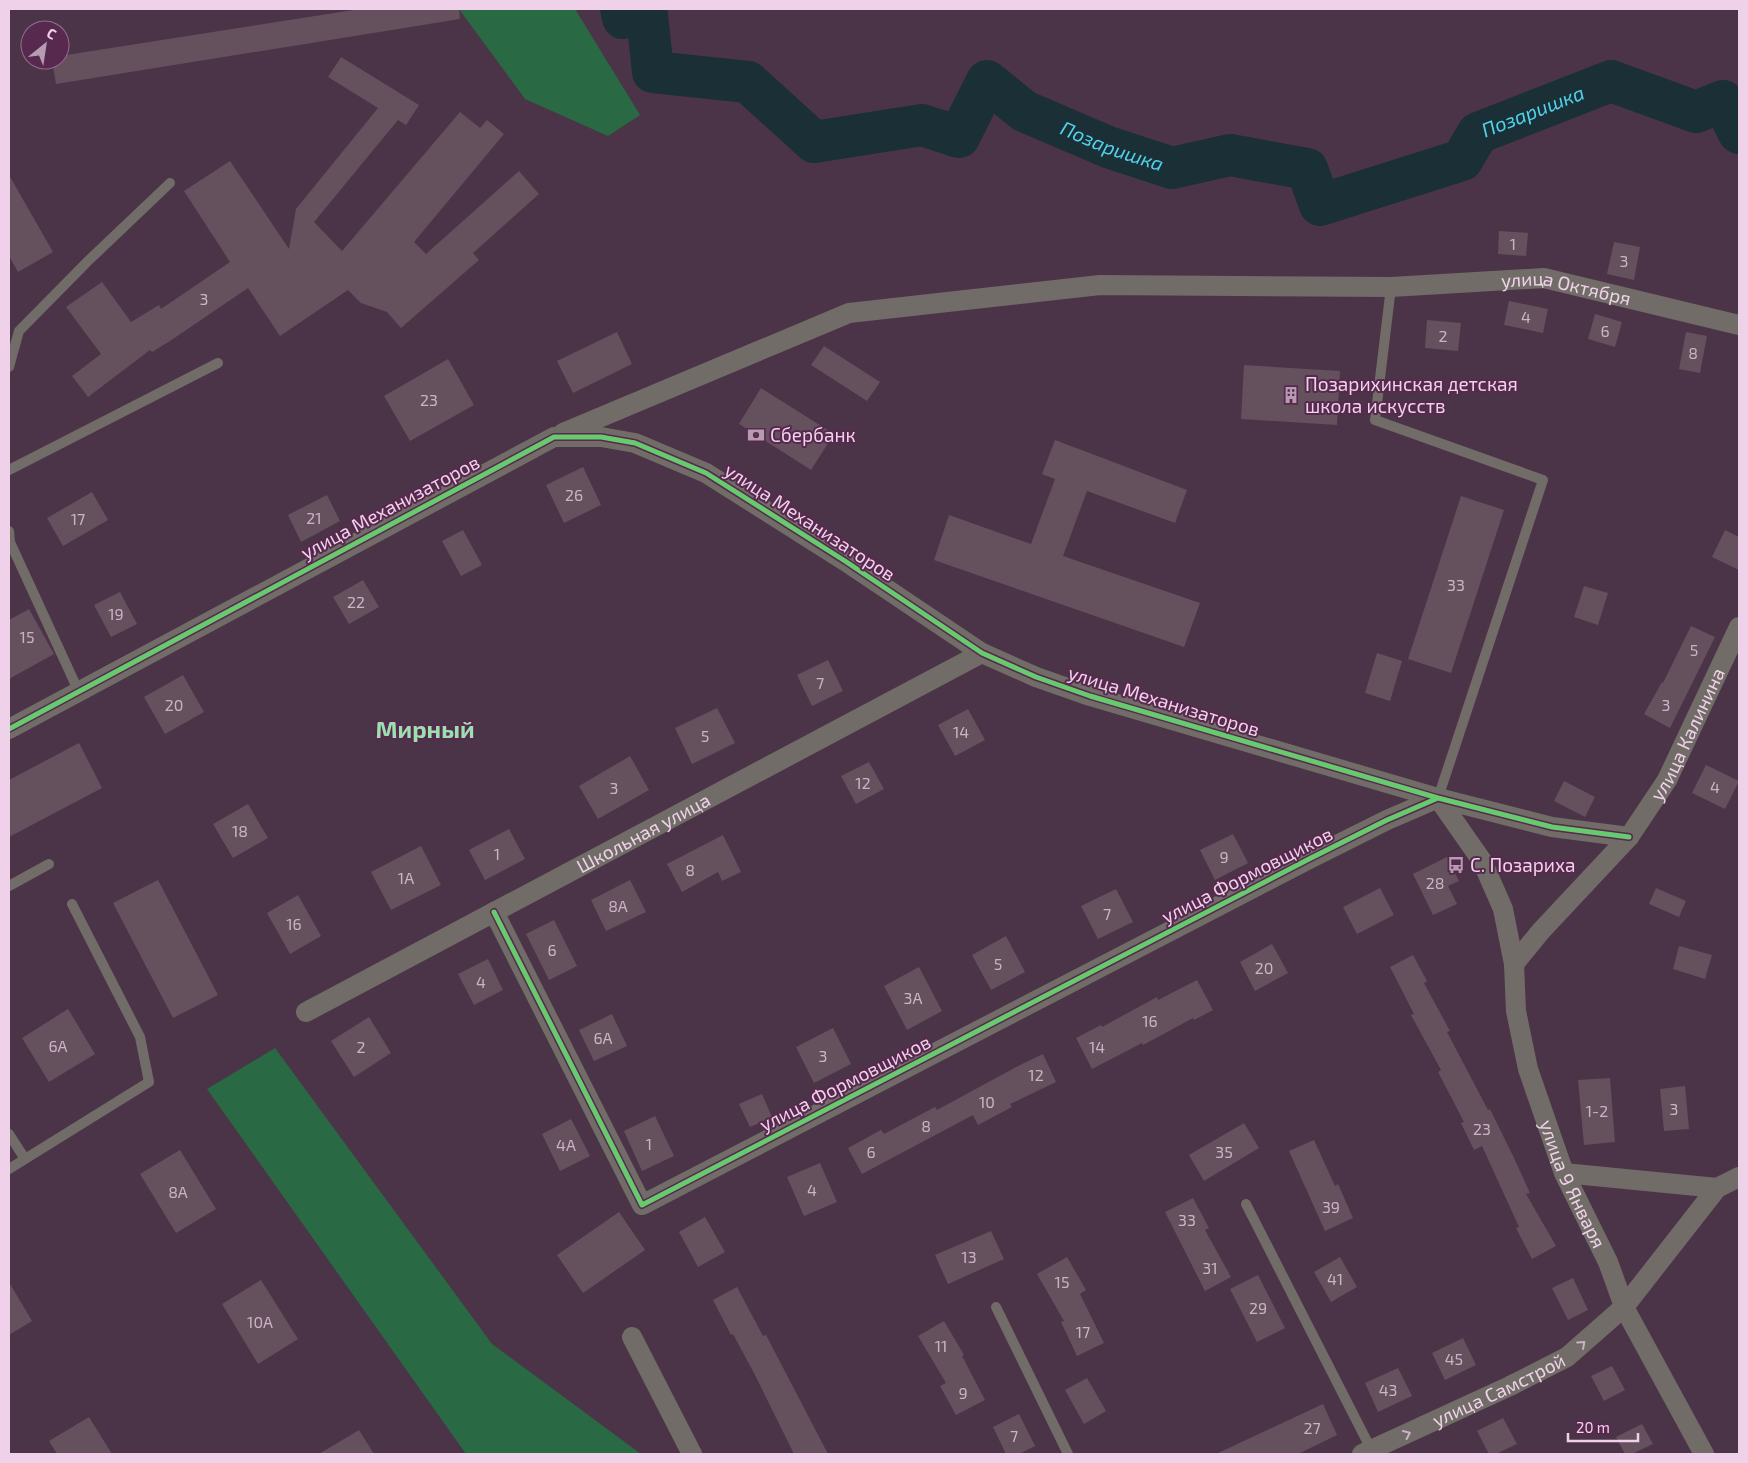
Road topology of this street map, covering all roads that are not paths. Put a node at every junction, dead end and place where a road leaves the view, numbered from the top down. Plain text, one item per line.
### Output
1 (170, 183) dead end
2 (1391, 287) junction
3 (1739, 325) edge
4 (218, 363) dead end
5 (9, 367) edge
6 (554, 437) junction
7 (9, 470) edge
8 (9, 531) edge
9 (1739, 628) edge
10 (982, 653) junction
11 (78, 690) junction
12 (9, 729) edge
13 (1438, 798) junction
14 (1629, 837) junction
15 (49, 864) dead end
16 (9, 886) edge
17 (72, 904) dead end
18 (494, 912) junction
19 (1514, 964) junction
20 (306, 1012) dead end
21 (9, 1134) edge
22 (25, 1159) junction
23 (9, 1169) edge
24 (1564, 1173) junction
25 (1739, 1177) edge
26 (1717, 1188) junction
27 (1246, 1204) dead end
28 (996, 1307) dead end
29 (1624, 1307) junction
30 (632, 1337) dead end
31 (1369, 1453) edge
32 (692, 1454) edge
33 (1068, 1454) edge
34 (1704, 1454) edge

1 - 5 lane
2 - 3 street, улица Октября
2 - 6 street, улица Октября
2 - 13 lane
4 - 7 lane
6 - 10 street, улица Механизаторов
6 - 11 street, улица Механизаторов
8 - 11 lane
9 - 14 street, улица Калинина
10 - 13 street, улица Механизаторов
10 - 18 street, Школьная улица
11 - 12 street, улица Механизаторов
13 - 14 street, улица Механизаторов
13 - 18 street, улица Формовщиков
13 - 19 street, улица 9 Января
14 - 19 street, улица Калинина
15 - 16 lane
17 - 22 lane
18 - 20 street, Школьная улица
19 - 24 street, улица 9 Января
21 - 22 lane
22 - 23 lane
24 - 26 street
24 - 29 street, улица 9 Января
25 - 26 street
26 - 29 street, улица Самстрой
27 - 31 lane
28 - 33 lane
31 -> 29 street, улица Самстрой
29 - 34 street, улица 9 Января
30 - 32 street

